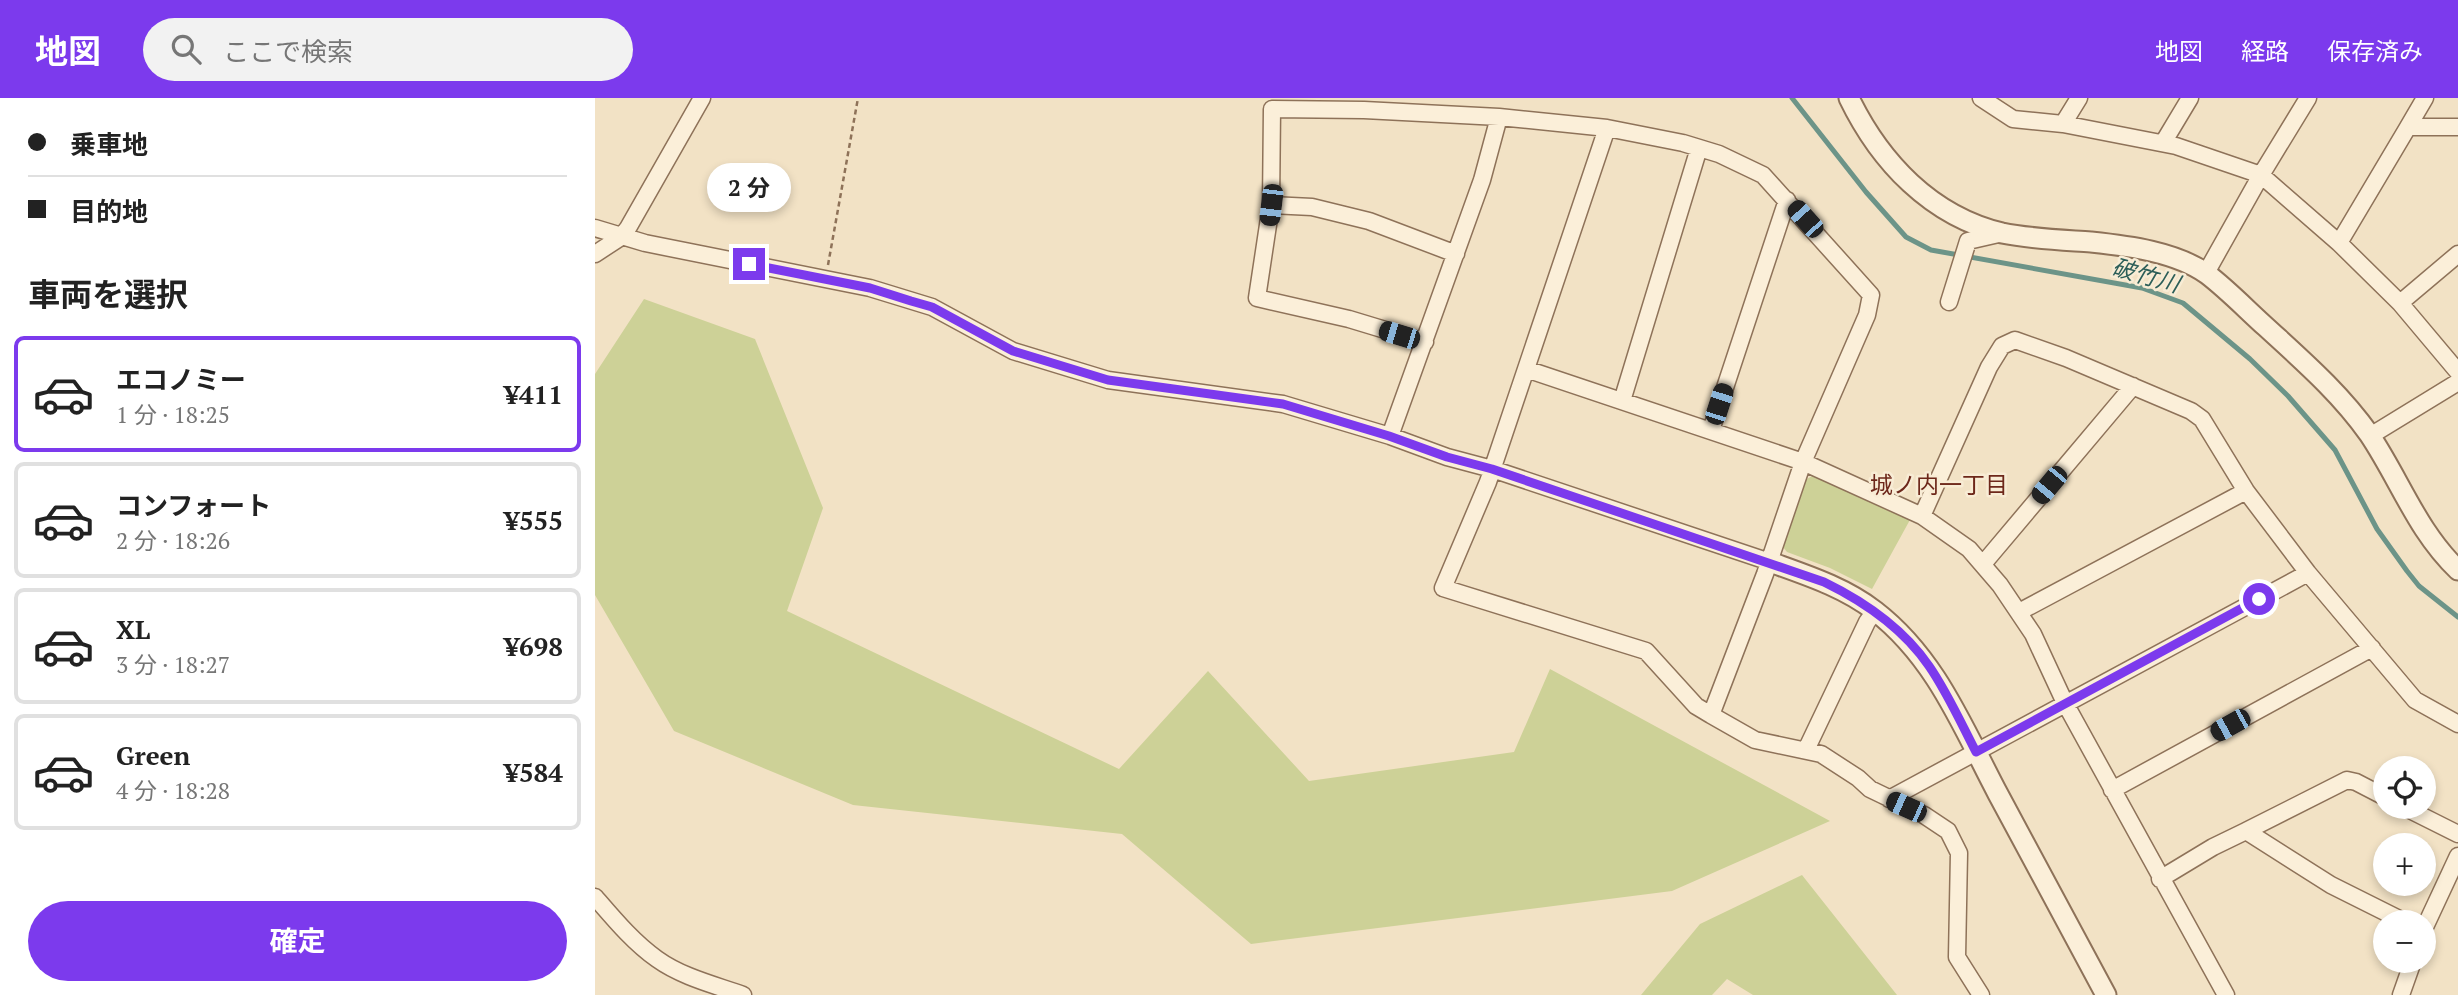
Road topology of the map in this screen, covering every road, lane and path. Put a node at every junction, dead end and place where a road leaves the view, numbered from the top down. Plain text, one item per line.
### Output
1 (702, 98) edge
2 (858, 98) edge
3 (1849, 98) edge
4 (1981, 98) edge
5 (2079, 98) edge
6 (2190, 98) edge
7 (2308, 98) edge
8 (2425, 98) edge
9 (1499, 117) junction
10 (2063, 124) junction
11 (2408, 127) junction
12 (2458, 127) edge
13 (1607, 128) junction
14 (2164, 143) junction
15 (1699, 148) junction
16 (2260, 175) junction
17 (1787, 200) junction
18 (1271, 205) junction
19 (595, 228) edge
20 (2003, 233) junction
21 (621, 237) junction
22 (2339, 243) junction
23 (595, 254) edge
24 (1456, 254) junction
25 (2458, 254) edge
26 (2206, 273) junction
27 (826, 279) junction
28 (1949, 302) dead end
29 (2400, 303) junction
30 (1425, 342) junction
31 (1526, 369) junction
32 (2458, 372) edge
33 (2458, 382) edge
34 (2133, 386) junction
35 (1622, 401) junction
36 (1711, 430) junction
37 (1389, 436) junction
38 (2370, 436) junction
39 (1803, 462) junction
40 (1492, 469) junction
41 (2246, 491) junction
42 (1922, 516) junction
43 (1770, 562) junction
44 (1983, 564) junction
45 (2458, 570) edge
46 (2308, 572) junction
47 (1875, 611) junction
48 (2019, 612) junction
49 (2372, 648) junction
50 (2065, 703) junction
51 (1711, 715) junction
52 (2458, 724) edge
53 (1806, 750) junction
54 (1976, 752) junction
55 (2112, 790) junction
56 (2373, 791) edge
57 (1889, 799) junction
58 (2428, 819) edge
59 (2246, 831) junction
60 (2458, 834) edge
61 (2458, 856) edge
62 (2160, 879) junction
63 (595, 898) edge
64 (2381, 910) edge
65 (2433, 910) edge
66 (2409, 973) edge
67 (743, 995) edge
68 (1981, 995) edge
69 (2106, 995) edge
70 (2225, 995) edge
71 (2401, 995) edge

1 - 21 street
2 - 27 path
3 - 20 street
4 - 10 street
5 - 10 street
6 - 14 street
7 - 16 street
8 - 11 street
9 - 13 street
9 - 18 street
9 - 24 street
10 - 14 street
11 - 12 street
11 - 22 street
13 - 15 street
13 - 31 street
14 - 16 street
15 - 17 street
15 - 35 street
16 - 22 street
16 - 26 street
17 - 36 street
17 - 39 street
18 - 24 street
18 - 30 street
19 - 21 street
20 - 26 street
20 - 28 street
21 - 23 street
21 - 27 street
22 - 29 street
24 - 30 street
25 - 29 street
26 - 38 street
27 - 37 street
29 - 32 street
30 - 37 street
31 - 35 street
31 - 40 street
33 - 38 street
34 - 41 street
34 - 42 street
34 - 44 street
35 - 36 street
36 - 39 street
37 - 40 street
38 - 45 street
39 - 42 street
39 - 43 street
40 - 43 street
40 - 51 street
41 - 46 street
41 - 48 street
42 - 44 street
43 - 47 street
43 - 51 street
44 - 48 street
46 - 49 street
46 - 50 street
47 - 53 street
47 - 54 street
48 - 50 street
49 - 52 street
49 - 55 street
50 - 54 street
50 - 55 street
51 - 53 street
53 - 57 street
54 - 57 street
54 - 69 street
55 - 62 street
56 - 59 street
57 - 68 street
58 - 60 street
59 - 62 street
59 - 64 street
61 - 65 street
62 - 70 street
63 - 67 street
66 - 71 street

